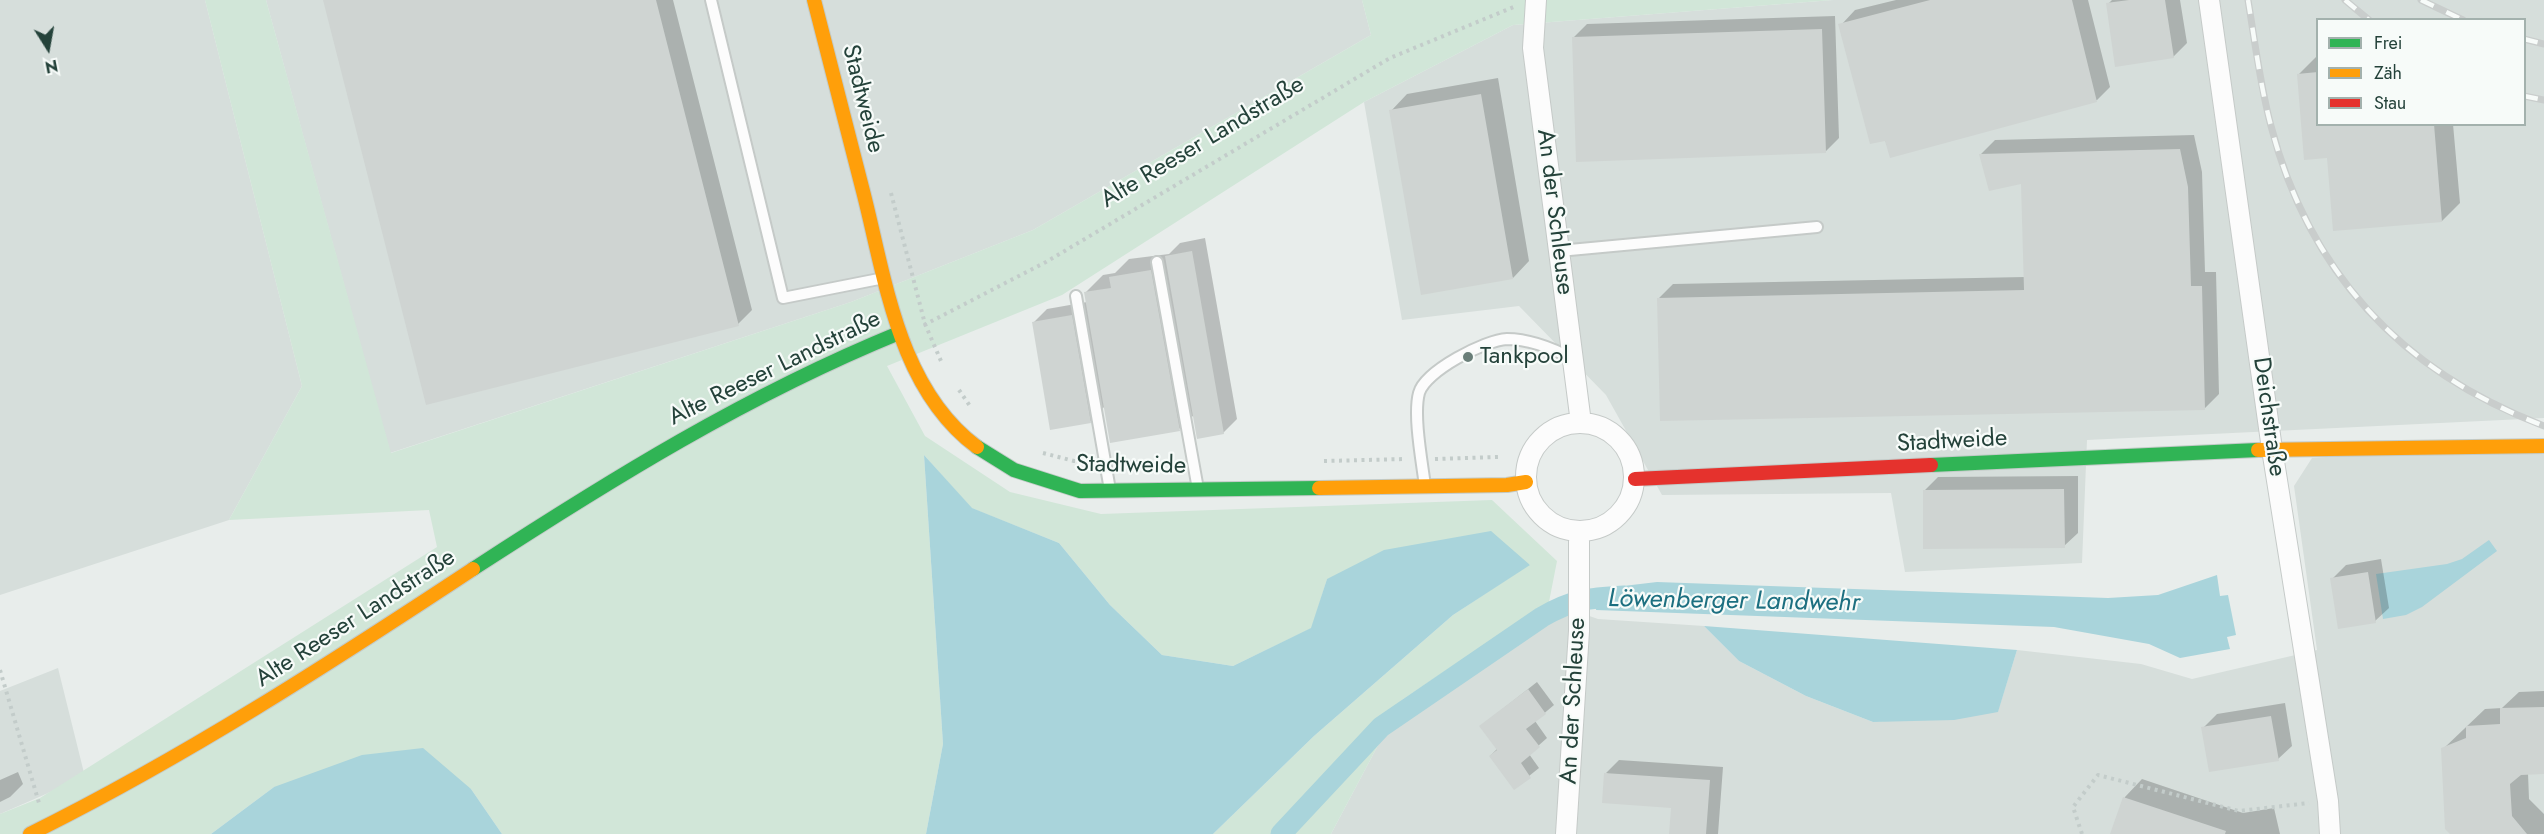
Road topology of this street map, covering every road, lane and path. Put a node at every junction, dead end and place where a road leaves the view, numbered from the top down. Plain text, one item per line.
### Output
1 (711, 0) edge
2 (814, 0) edge
3 (2209, 0) edge
4 (1528, 2) edge
5 (1817, 227) dead end
6 (1559, 251) junction
7 (1157, 262) dead end
8 (885, 278) junction
9 (1076, 296) dead end
10 (899, 333) junction
11 (1573, 359) junction
12 (1581, 423) junction
13 (2544, 446) edge
14 (2272, 449) junction
15 (1635, 479) junction
16 (1526, 482) junction
17 (1425, 486) junction
18 (1110, 490) junction
19 (1198, 490) junction
20 (1580, 531) junction
21 (0, 670) edge
22 (2328, 801) junction
23 (46, 826) junction
24 (30, 834) edge
25 (1566, 834) edge
26 (2082, 834) edge
27 (2331, 834) edge

1 - 8 lane
2 - 8 street, Stadtweide
3 - 14 street, Deichstraße
4 - 6 street, An der Schleuse
4 - 10 path, Alte Reeser Landstraße
5 - 6 lane
6 - 11 street, An der Schleuse
7 - 19 lane
8 - 10 street, Stadtweide
9 - 18 lane
10 - 18 street, Stadtweide
10 - 23 street, Alte Reeser Landstraße
11 - 12 street, An der Schleuse
11 - 17 lane
12 - 15 street
12 - 16 street
13 - 14 street, Stadtweide
14 - 15 street, Stadtweide
14 - 22 street, Deichstraße
15 - 20 street
16 - 17 street, Stadtweide
16 - 20 street
17 - 19 street, Stadtweide
18 - 19 street, Stadtweide
20 - 25 street, An der Schleuse
21 - 23 path
22 - 26 path
22 - 27 street, Deichstraße
23 - 24 street, Alte Reeser Landstraße

